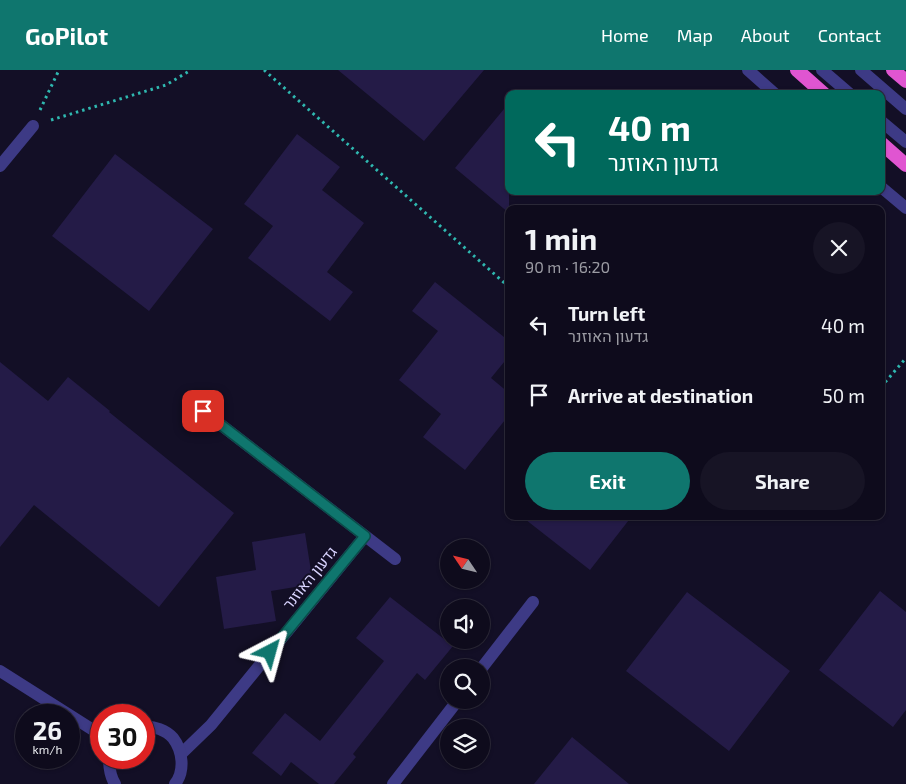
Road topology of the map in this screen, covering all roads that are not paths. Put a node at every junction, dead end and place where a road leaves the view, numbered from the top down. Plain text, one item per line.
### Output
1 (748, 70) edge
2 (797, 70) edge
3 (822, 70) edge
4 (861, 70) edge
5 (893, 70) edge
6 (906, 81) edge
7 (770, 90) edge
8 (820, 90) edge
9 (845, 90) edge
10 (884, 90) edge
11 (885, 91) edge
12 (906, 109) edge
13 (885, 124) edge
14 (33, 126) road end
15 (906, 142) edge
16 (885, 147) edge
17 (906, 165) edge
18 (0, 166) edge
19 (885, 190) edge
20 (906, 208) edge
21 (203, 411) dead end
22 (365, 536) junction
23 (395, 559) dead end
24 (533, 602) dead end
25 (489, 659) edge
26 (0, 671) edge
27 (451, 709) edge
28 (155, 727) edge
29 (90, 728) edge
30 (181, 754) junction
31 (109, 769) edge
32 (181, 782) edge
33 (114, 784) edge
34 (394, 784) edge

1 - 7 street
2 - 8 highway
3 - 9 street
4 - 10 street
5 - 6 highway
11 - 12 street
13 - 15 street
14 - 18 street
16 - 17 highway
19 - 20 street
21 - 22 street
22 - 23 street
22 - 30 street, גדעון האוזנר
24 - 25 street
26 - 29 street
27 - 34 street
28 - 30 street
30 - 32 street
31 - 33 street

